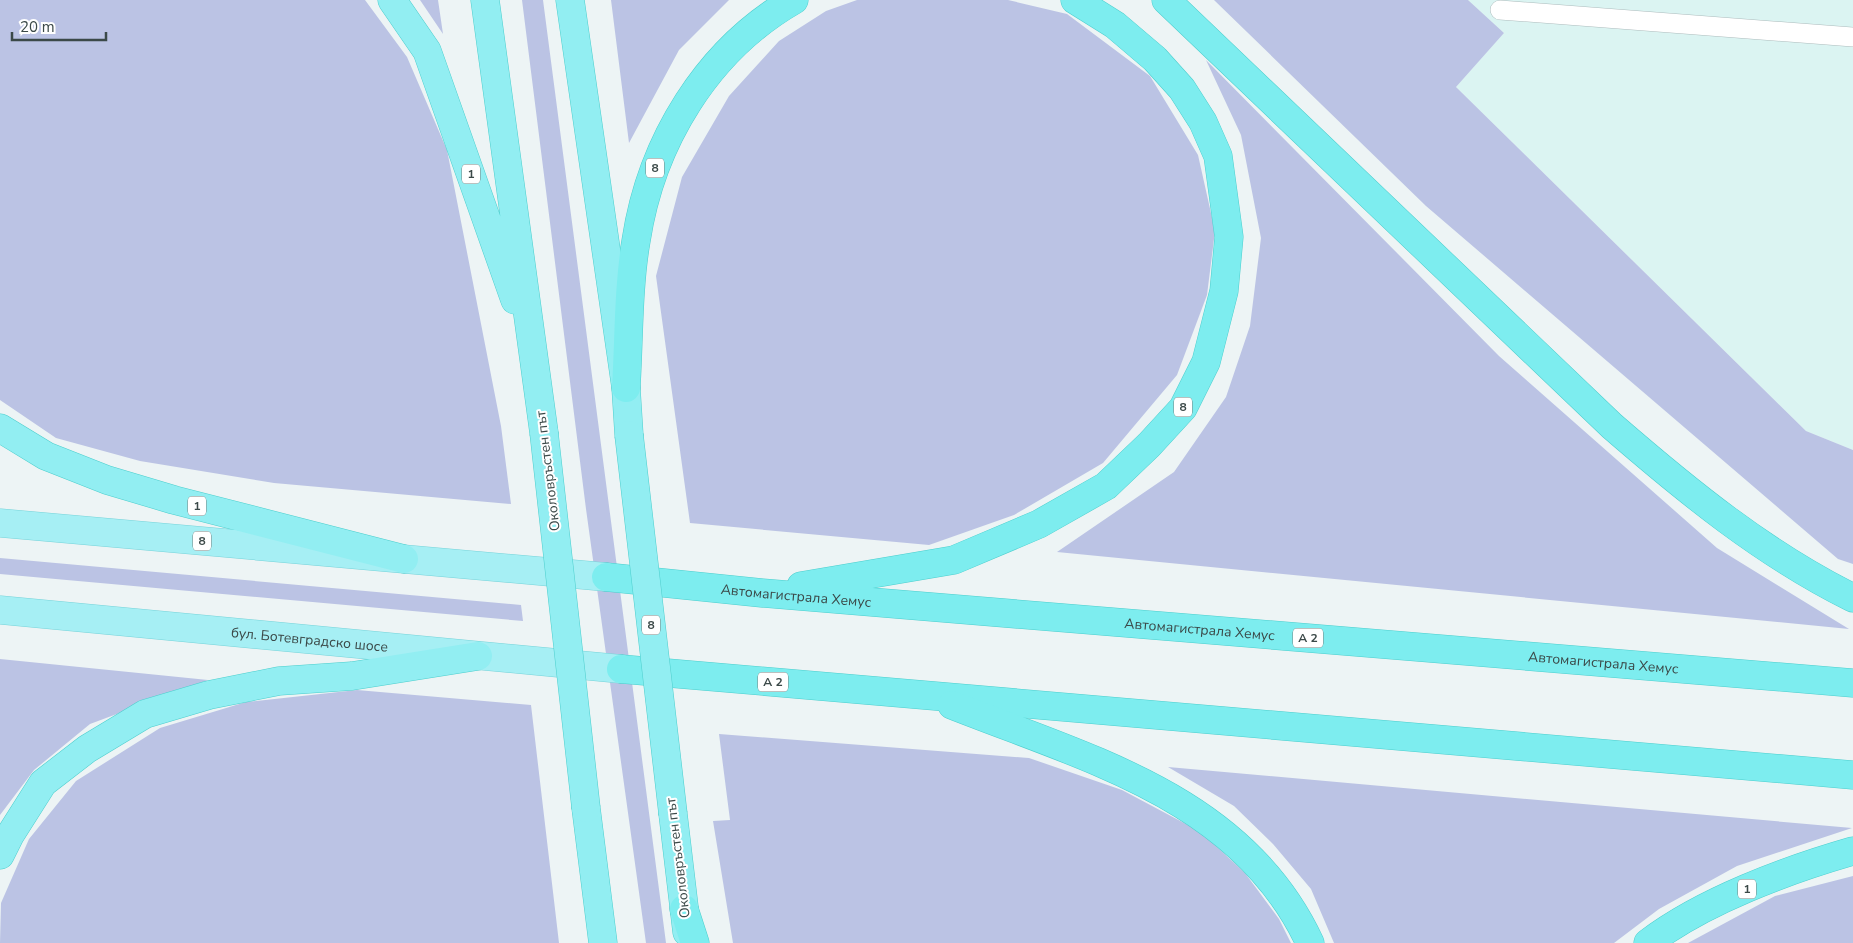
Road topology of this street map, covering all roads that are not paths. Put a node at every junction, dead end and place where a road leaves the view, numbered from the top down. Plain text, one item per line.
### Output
1 (392, 0) edge
2 (485, 0) edge
3 (570, 0) edge
4 (794, 0) edge
5 (1075, 0) edge
6 (1166, 0) edge
7 (1500, 10) dead end
8 (1853, 37) edge
9 (534, 357) junction
10 (626, 388) junction
11 (0, 428) edge
12 (0, 523) edge
13 (404, 559) junction
14 (606, 577) joint
15 (762, 593) junction
16 (1853, 598) edge
17 (0, 610) edge
18 (478, 656) junction
19 (621, 669) joint
20 (1853, 683) edge
21 (925, 695) junction
22 (1853, 775) edge
23 (1853, 851) edge
24 (0, 855) edge
25 (595, 882) junction
26 (684, 909) junction
27 (584, 943) edge
28 (603, 943) edge
29 (688, 943) edge
30 (695, 943) edge
31 (1310, 943) edge
32 (1648, 943) edge

1 - 9 highway, 1
2 - 9 highway, Околовръстен път
3 - 10 highway, Околовръстен път / 8
4 - 10 highway, 8
5 - 15 highway, 8
6 - 16 highway
7 - 8 lane
9 - 25 highway, Околовръстен път / 1, bridge
10 - 26 highway, Околовръстен път / 8, bridge
11 - 13 highway, 1
12 - 13 main road, 8
13 - 14 main road, 1
14 - 15 highway, Автомагистрала Хемус / A 2
15 - 20 highway, Автомагистрала Хемус / A 2
17 - 18 main road, бул. Ботевградско шосе
18 - 19 main road, бул. Ботевградско шосе
18 - 24 highway
19 - 21 highway, A 2
21 - 22 highway, A 2
21 - 31 highway
23 - 32 highway, 1
25 - 27 highway
25 - 28 highway, Околовръстен път / 1
26 - 29 highway, Околовръстен път / 8
26 - 30 highway

